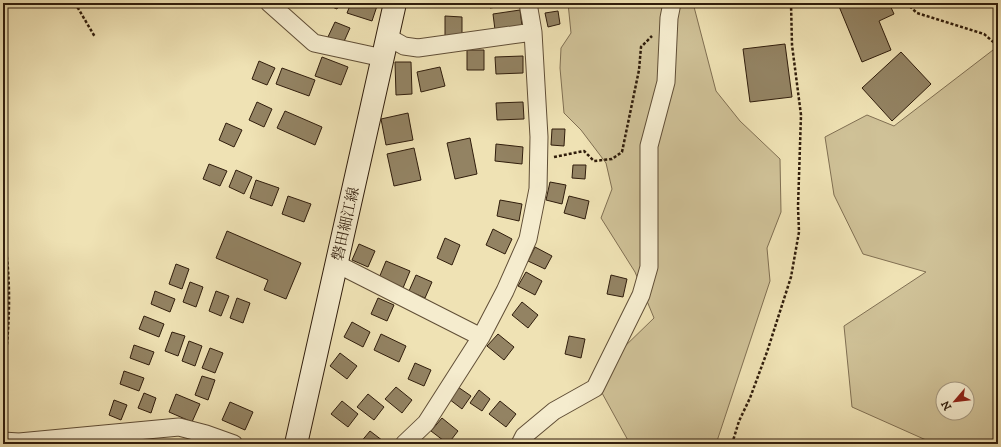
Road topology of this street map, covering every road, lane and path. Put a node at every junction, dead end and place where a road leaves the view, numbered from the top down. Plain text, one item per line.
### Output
1 (74, 3) edge
2 (269, 3) edge
3 (395, 3) edge
4 (528, 3) edge
5 (791, 3) edge
6 (906, 3) edge
7 (670, 10) edge
8 (533, 32) junction
9 (95, 37) dead end
10 (388, 37) junction
11 (998, 46) edge
12 (382, 58) junction
13 (551, 158) dead end
14 (3, 232) edge
15 (337, 264) junction
16 (481, 337) junction
17 (3, 376) edge
18 (3, 441) edge
19 (234, 444) edge
20 (296, 444) edge
21 (404, 444) edge
22 (520, 444) edge
23 (732, 444) edge

1 - 9 path
2 - 12 street
3 - 10 main road, 磐田細江線
4 - 8 street
5 - 23 path
6 - 11 path
7 - 13 path
7 - 22 street
8 - 10 street
8 - 16 street
10 - 12 main road, 磐田細江線
12 - 15 main road, 磐田細江線
14 - 17 path
15 - 16 street
15 - 20 main road, 磐田細江線
16 - 21 street
18 - 19 street

